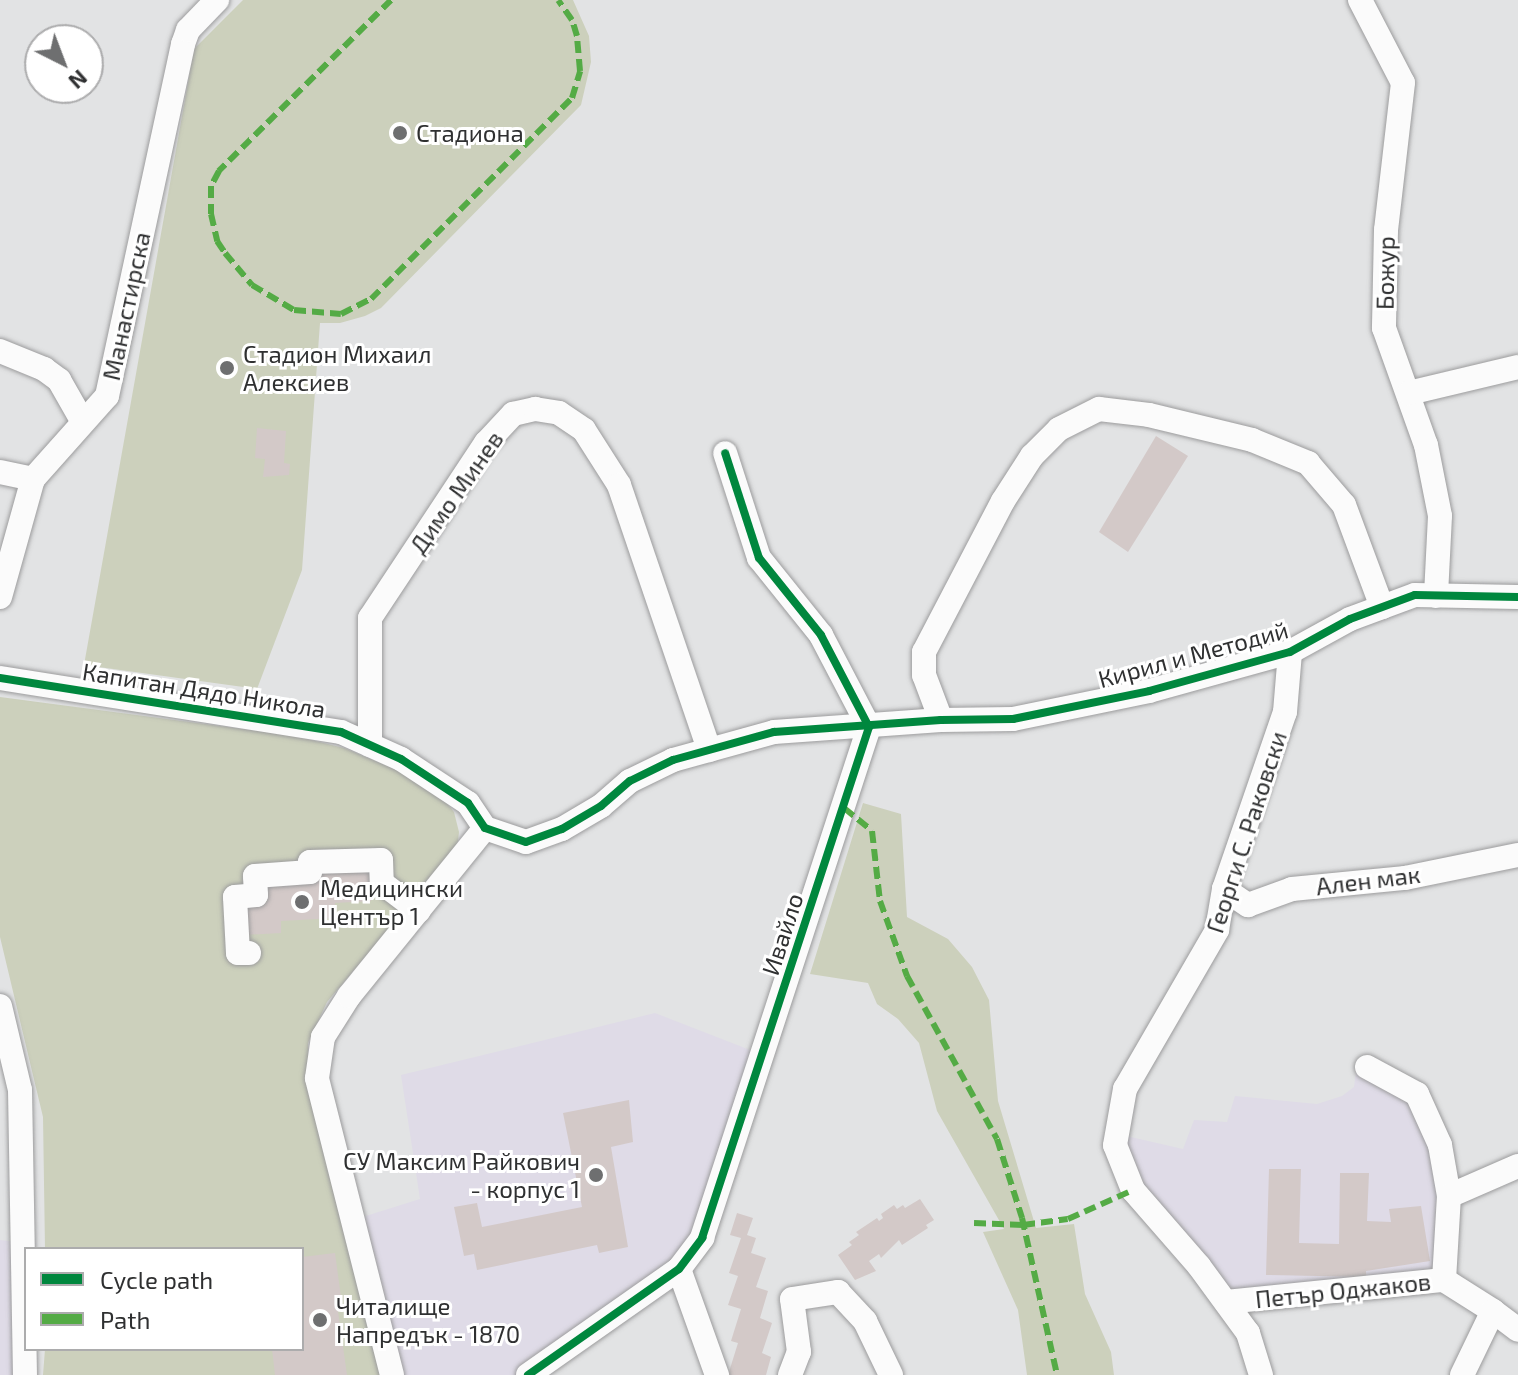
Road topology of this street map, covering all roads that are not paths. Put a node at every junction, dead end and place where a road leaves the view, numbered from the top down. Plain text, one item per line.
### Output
1 (217, 0) edge
2 (1360, 0) edge
3 (0, 351) edge
4 (1518, 367) edge
5 (1409, 393) junction
6 (83, 422) junction
7 (725, 453) dead end
8 (0, 472) edge
9 (33, 479) junction
10 (1436, 596) junction
11 (0, 597) edge
12 (1518, 597) edge
13 (1382, 607) junction
14 (1290, 652) junction
15 (0, 678) edge
16 (941, 720) junction
17 (869, 727) junction
18 (370, 745) junction
19 (709, 750) junction
20 (485, 828) junction
21 (1518, 855) edge
22 (1224, 889) junction
23 (419, 911) junction
24 (249, 953) dead end
25 (0, 1006) edge
26 (1367, 1067) dead end
27 (1518, 1166) edge
28 (1449, 1196) junction
29 (0, 1240) edge
30 (24, 1243) junction
31 (24, 1247) edge
32 (679, 1269) junction
33 (1444, 1280) junction
34 (1226, 1302) junction
35 (1493, 1311) junction
36 (1518, 1330) edge
37 (25, 1351) edge
38 (25, 1375) edge
39 (392, 1375) edge
40 (528, 1375) edge
41 (717, 1375) edge
42 (790, 1375) edge
43 (891, 1375) edge
44 (1261, 1375) edge
45 (1462, 1375) edge

1 - 6 street, Манастирска
2 - 5 street, Божур
3 - 6 street
4 - 5 street
5 - 10 street, Божур
6 - 9 street, Манастирска
7 - 17 street
8 - 9 street
9 - 11 street, Манастирска
10 - 12 street, Кирил и Методий
10 - 13 street, Кирил и Методий
13 - 14 street, Кирил и Методий
13 - 16 street
14 - 16 street, Кирил и Методий
14 - 22 street, Георги С. Раковски
15 - 18 street, Капитан Дядо Никола
16 - 17 street, Кирил и Методий
17 - 19 street
17 - 32 street, Ивайло
18 - 19 street, Димо Минев
18 - 20 street, Капитан Дядо Никола
19 - 20 street
20 - 23 street
21 - 22 street, Ален мак
22 - 34 street, Георги С. Раковски
23 - 24 street
23 - 39 street
25 - 30 street
26 - 28 street, Петър Оджаков
27 - 28 street
28 - 33 street, Петър Оджаков
29 - 30 street
30 - 31 street
32 - 40 street, Ивайло
32 - 41 street
33 - 34 street, Петър Оджаков
33 - 35 street
34 - 44 street, Георги С. Раковски
35 - 36 street
35 - 45 street
37 - 38 street
42 - 43 street

